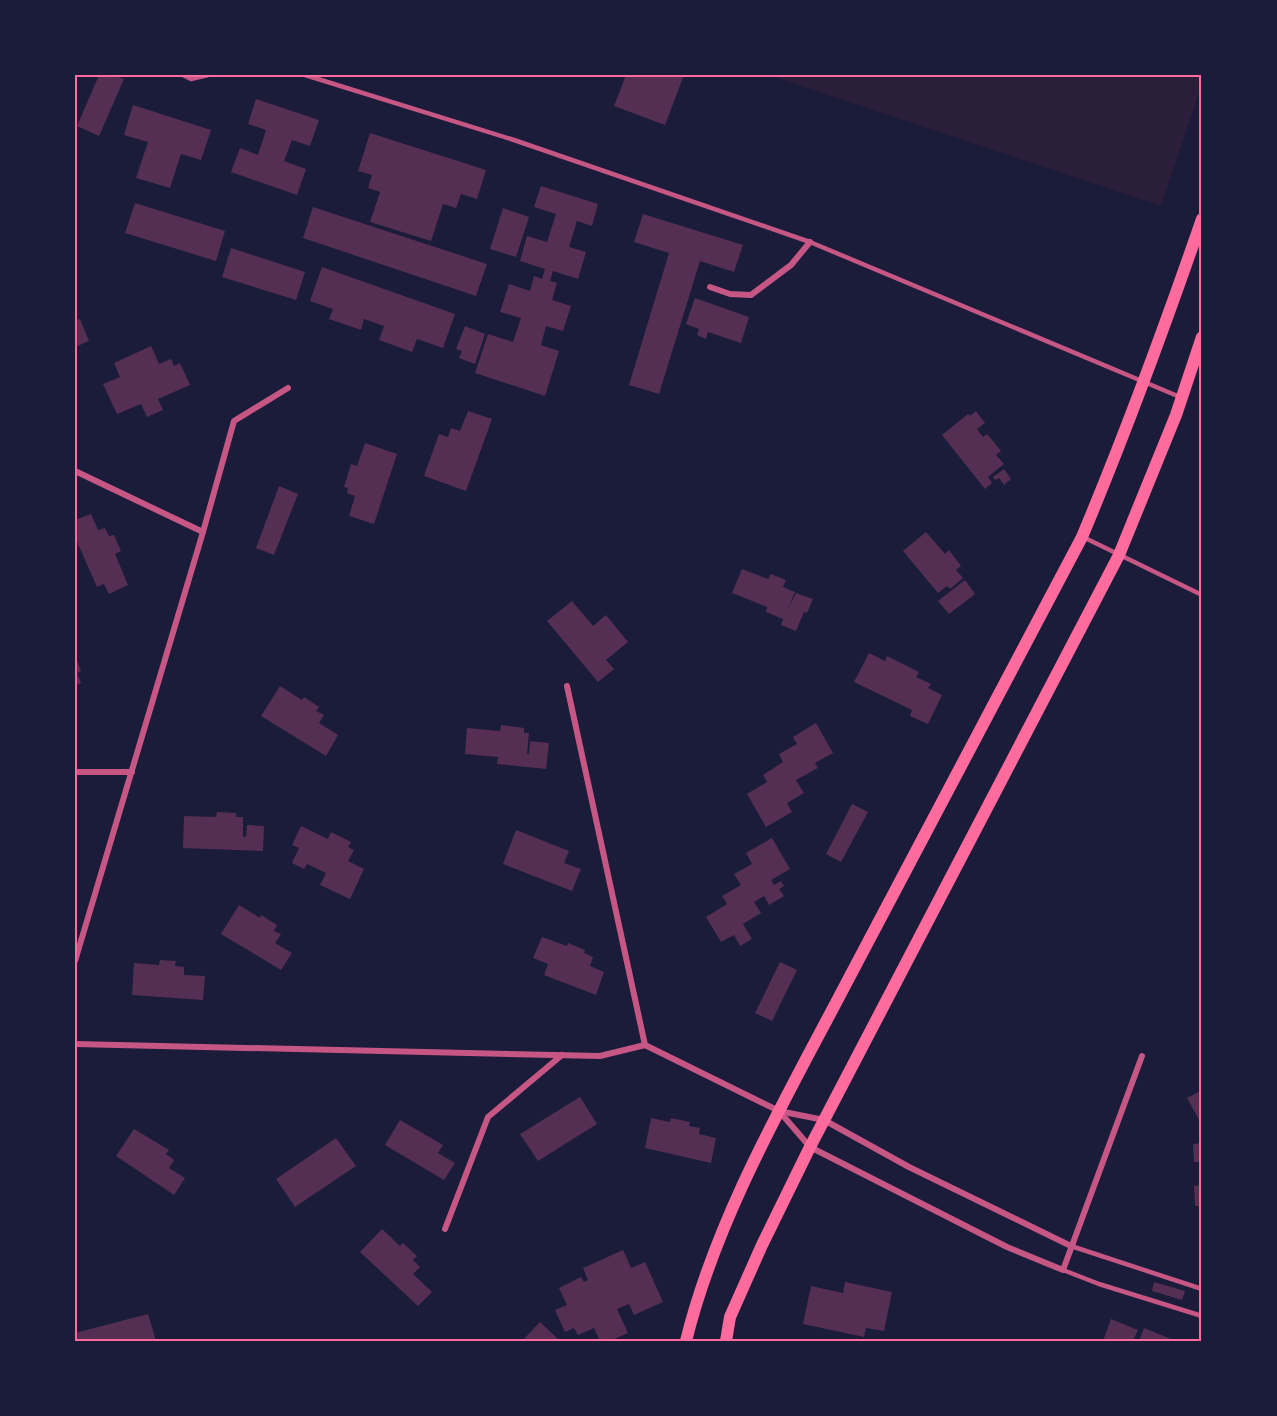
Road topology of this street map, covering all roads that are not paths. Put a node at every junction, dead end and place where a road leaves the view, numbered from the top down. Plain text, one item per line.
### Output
1 (183, 75) edge
2 (208, 75) edge
3 (305, 75) edge
4 (1202, 219) edge
5 (810, 242) junction
6 (710, 287) dead end
7 (1202, 337) edge
8 (1144, 382) junction
9 (288, 388) dead end
10 (1181, 398) junction
11 (75, 471) edge
12 (203, 532) junction
13 (1082, 537) junction
14 (1119, 555) junction
15 (1202, 595) edge
16 (567, 686) dead end
17 (75, 772) edge
18 (132, 772) junction
19 (75, 962) edge
20 (75, 1044) edge
21 (645, 1045) junction
22 (563, 1055) junction
23 (1142, 1056) dead end
24 (779, 1111) junction
25 (824, 1120) junction
26 (810, 1148) junction
27 (445, 1229) dead end
28 (1071, 1246) junction
29 (1063, 1270) junction
30 (1202, 1288) edge
31 (1202, 1316) edge
32 (686, 1341) edge
33 (726, 1341) edge

1 - 2 lane
3 - 5 lane
4 - 8 main road
5 - 6 street
5 - 8 lane
7 - 10 main road
8 - 10 lane
8 - 13 main road
9 - 12 street
10 - 14 main road
11 - 12 street
12 - 18 street
13 - 14 lane
13 - 24 main road
14 - 15 lane
14 - 25 main road
16 - 21 street
17 - 18 street
18 - 19 street
20 - 22 street
21 - 22 street
21 - 24 street
22 - 27 street
23 - 28 street
24 - 25 street
24 - 26 street
24 - 32 main road
25 - 26 main road
25 - 28 street
26 - 29 street
26 - 33 main road
28 - 29 street
28 - 30 lane
29 - 31 lane

